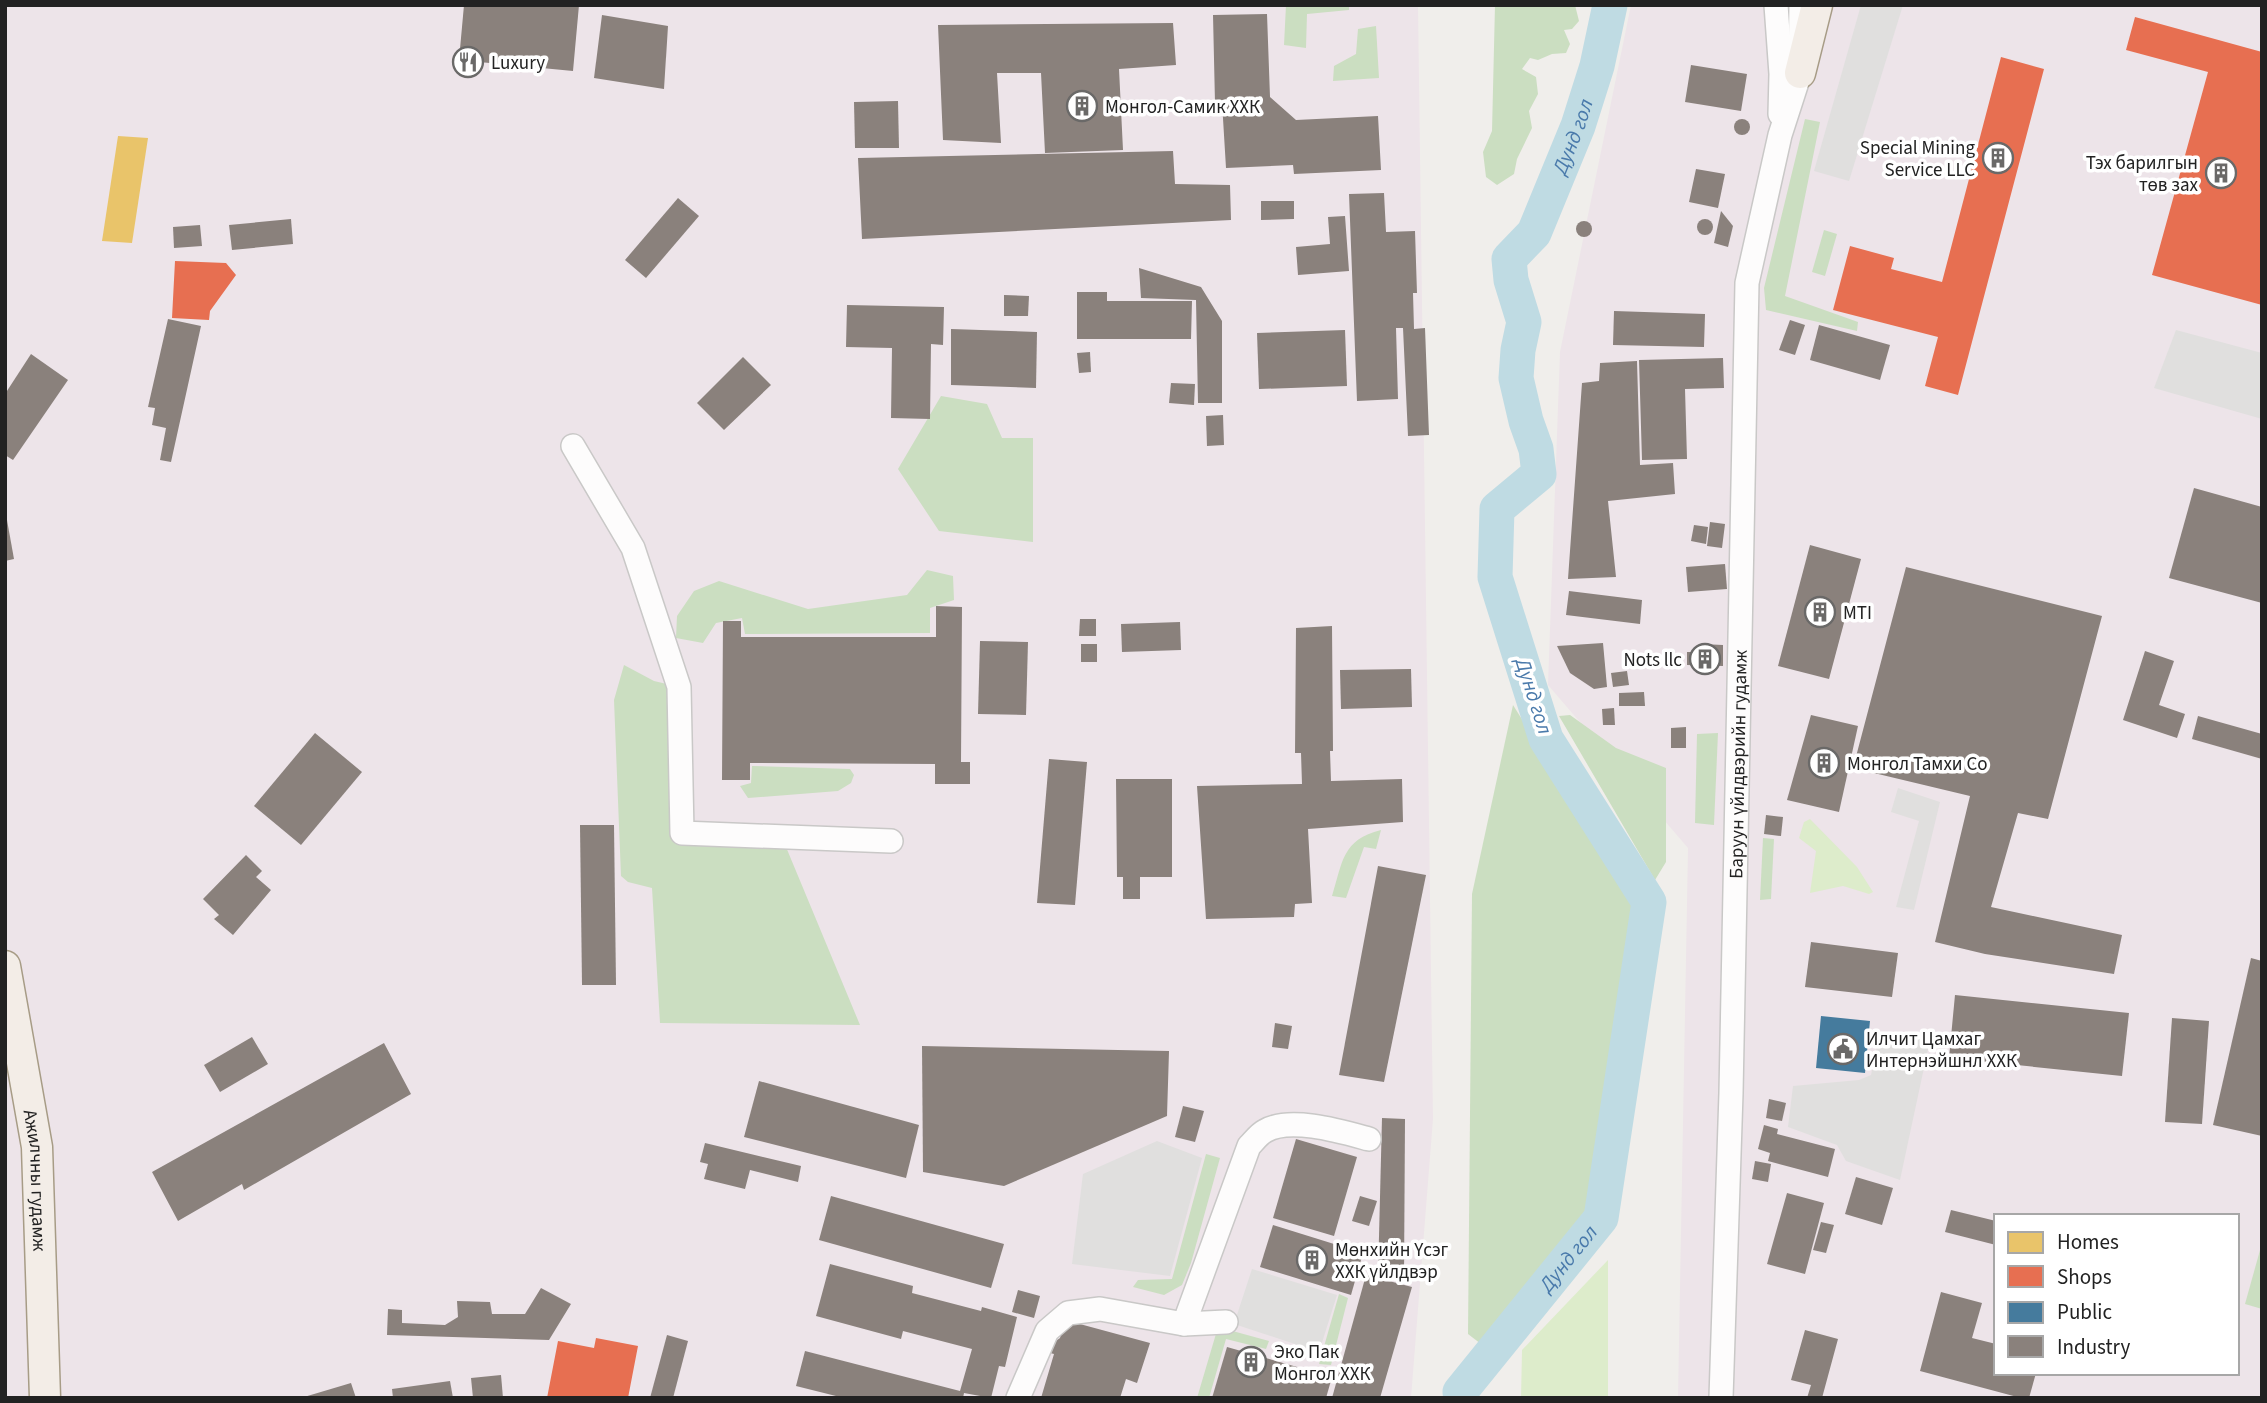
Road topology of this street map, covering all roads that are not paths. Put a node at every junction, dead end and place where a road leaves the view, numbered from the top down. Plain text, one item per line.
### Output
1 (1776, 5) edge
2 (1801, 5) edge
3 (1817, 5) edge
4 (1800, 73) junction
5 (1780, 135) junction
6 (573, 446) dead end
7 (891, 841) dead end
8 (5, 966) edge
9 (1369, 1139) dead end
10 (1226, 1322) dead end
11 (1184, 1324) junction
12 (46, 1398) edge
13 (1018, 1398) edge
14 (1721, 1398) edge

1 - 5 street, Баруун үйлдвэрийн гудамж
2 - 4 street, Баруун үйлдвэрийн гудамж
3 - 4 main road
4 - 5 street, Баруун үйлдвэрийн гудамж
5 - 14 street, Баруун үйлдвэрийн гудамж
6 - 7 street
8 - 12 main road, Ажилчны гудамж
9 - 11 street
10 - 11 street
11 - 13 street

